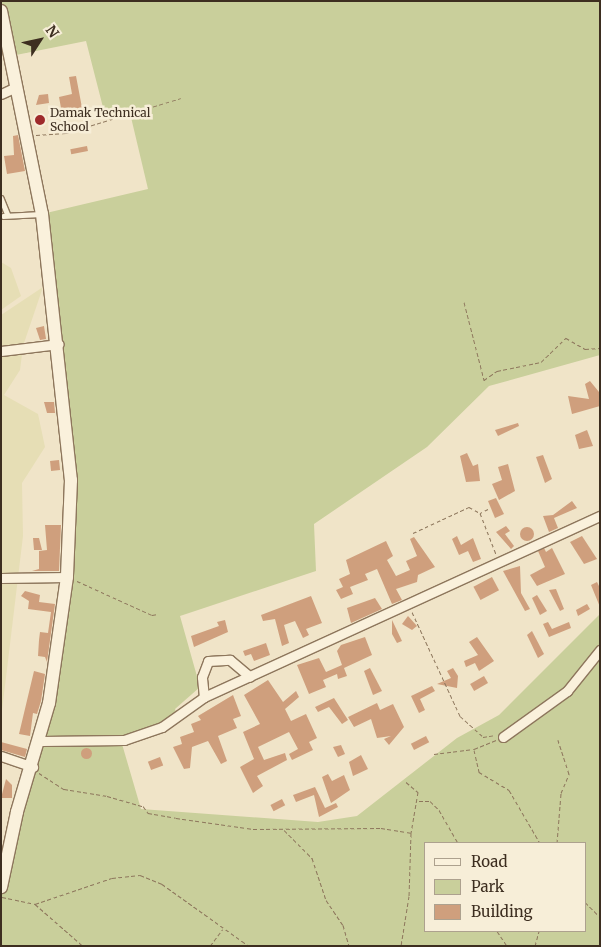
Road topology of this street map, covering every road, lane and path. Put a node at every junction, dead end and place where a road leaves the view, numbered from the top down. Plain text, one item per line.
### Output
1 (1, 11) edge
2 (16, 87) junction
3 (1, 94) edge
4 (181, 98) dead end
5 (27, 136) junction
6 (1, 198) edge
7 (42, 214) junction
8 (464, 302) dead end
9 (59, 344) junction
10 (600, 348) edge
11 (1, 351) edge
12 (488, 509) dead end
13 (480, 513) junction
14 (600, 516) edge
15 (413, 533) dead end
16 (500, 561) junction
17 (68, 577) junction
18 (1, 578) edge
19 (407, 606) junction
20 (158, 614) dead end
21 (600, 650) edge
22 (250, 677) junction
23 (204, 697) junction
24 (503, 737) junction
25 (558, 740) dead end
26 (42, 741) junction
27 (474, 749) junction
28 (434, 754) dead end
29 (1, 756) edge
30 (32, 768) junction
31 (406, 782) dead end
32 (419, 801) junction
33 (282, 828) junction
34 (411, 833) junction
35 (457, 842) edge
36 (539, 842) edge
37 (557, 842) edge
38 (1, 887) edge
39 (1, 897) edge
40 (586, 903) edge
41 (35, 904) junction
42 (600, 917) edge
43 (223, 928) junction
44 (498, 932) edge
45 (539, 932) edge
46 (83, 946) edge
47 (210, 946) edge
48 (249, 946) edge
49 (349, 946) edge
50 (401, 946) edge
51 (507, 946) edge
52 (535, 946) edge

1 - 2 street
2 - 3 street
2 - 5 street
4 - 5 path
5 - 7 street
6 - 7 lane
7 - 9 street
8 - 10 path
9 - 11 street
9 - 17 street
12 - 13 path
13 - 15 path
13 - 16 path
14 - 16 street
16 - 19 street
17 - 18 street
17 - 20 path
17 - 26 street
19 - 22 street
19 - 24 path
21 - 24 street
22 - 23 street
22 - 23 street
23 - 26 street
24 - 27 path
25 - 37 path
26 - 30 street
27 - 28 path
27 - 36 path
29 - 30 street
30 - 33 path
30 - 38 street
31 - 32 path
32 - 34 path
32 - 35 path
33 - 34 path
33 - 49 path
34 - 50 path
39 - 41 path
40 - 42 path
41 - 43 path
41 - 46 path
43 - 47 path
43 - 48 path
44 - 51 path
45 - 52 path

